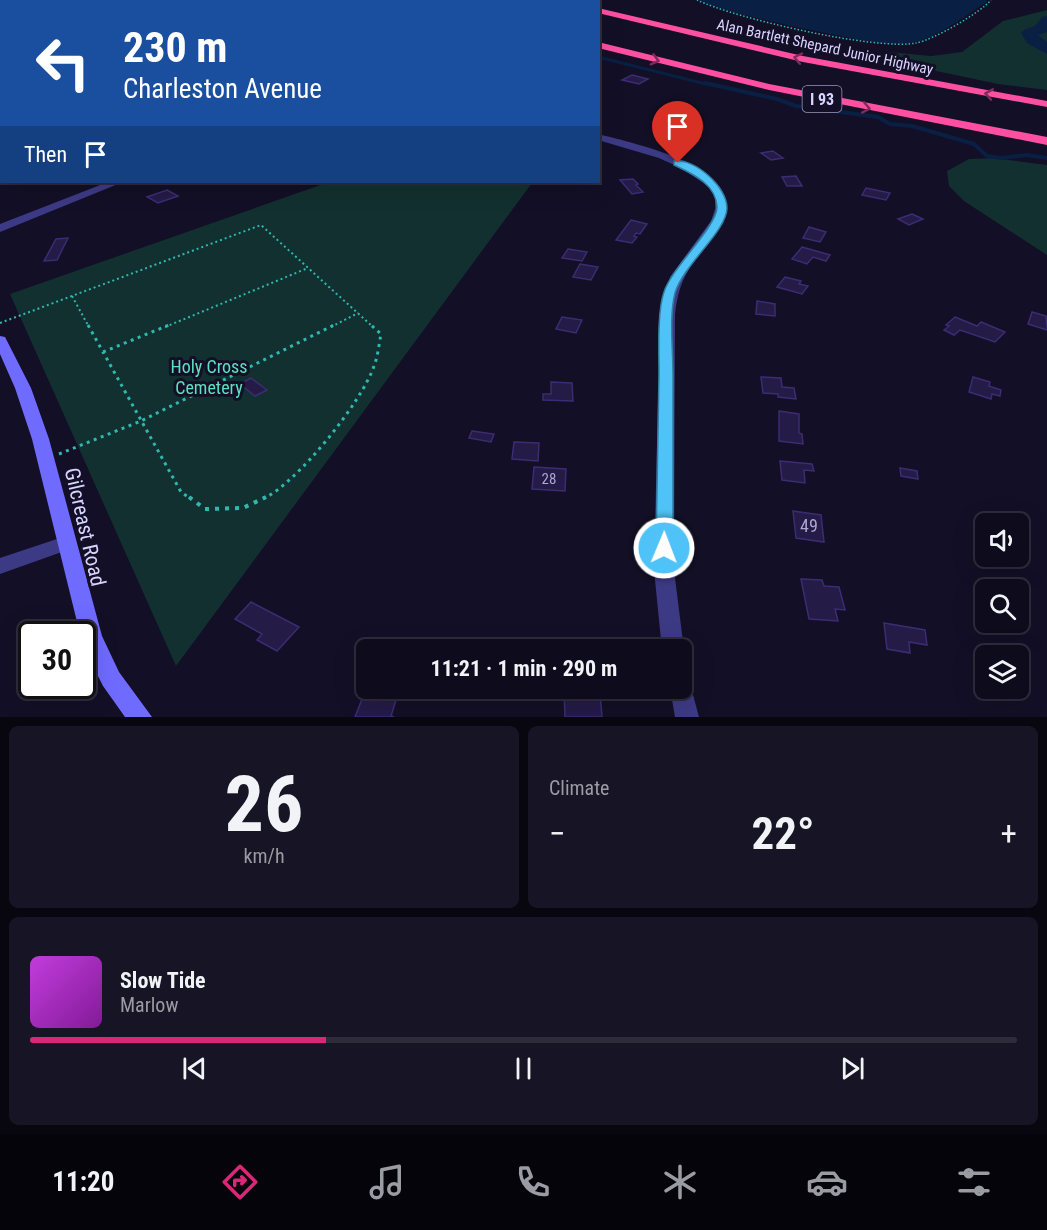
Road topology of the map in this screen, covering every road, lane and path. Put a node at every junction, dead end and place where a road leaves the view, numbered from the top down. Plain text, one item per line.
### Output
1 (697, 0) edge
2 (991, 0) edge
3 (600, 10) edge
4 (600, 46) edge
5 (1047, 104) edge
6 (600, 138) edge
7 (1047, 141) edge
8 (114, 183) edge
9 (0, 228) edge
10 (308, 268) junction
11 (72, 296) junction
12 (358, 313) junction
13 (0, 323) edge
14 (0, 340) edge
15 (103, 352) junction
16 (141, 421) junction
17 (46, 459) junction
18 (66, 543) junction
19 (0, 566) edge
20 (672, 639) edge
21 (683, 699) edge
22 (140, 717) edge
23 (687, 717) edge

1 - 2 path
5 -> 3 highway, Alan Bartlett Shepard Junior Highway / I 93
4 -> 7 highway, I 93
6 - 20 street
8 - 9 street
10 - 11 path
10 - 12 path
10 - 15 path
11 - 13 path
11 - 15 path
12 - 16 path
12 - 16 path
14 - 17 street, Gilcreast Road
15 - 16 path
16 - 17 path
17 - 18 street, Gilcreast Road
18 - 19 street
18 - 22 street, Gilcreast Road
21 - 23 street

